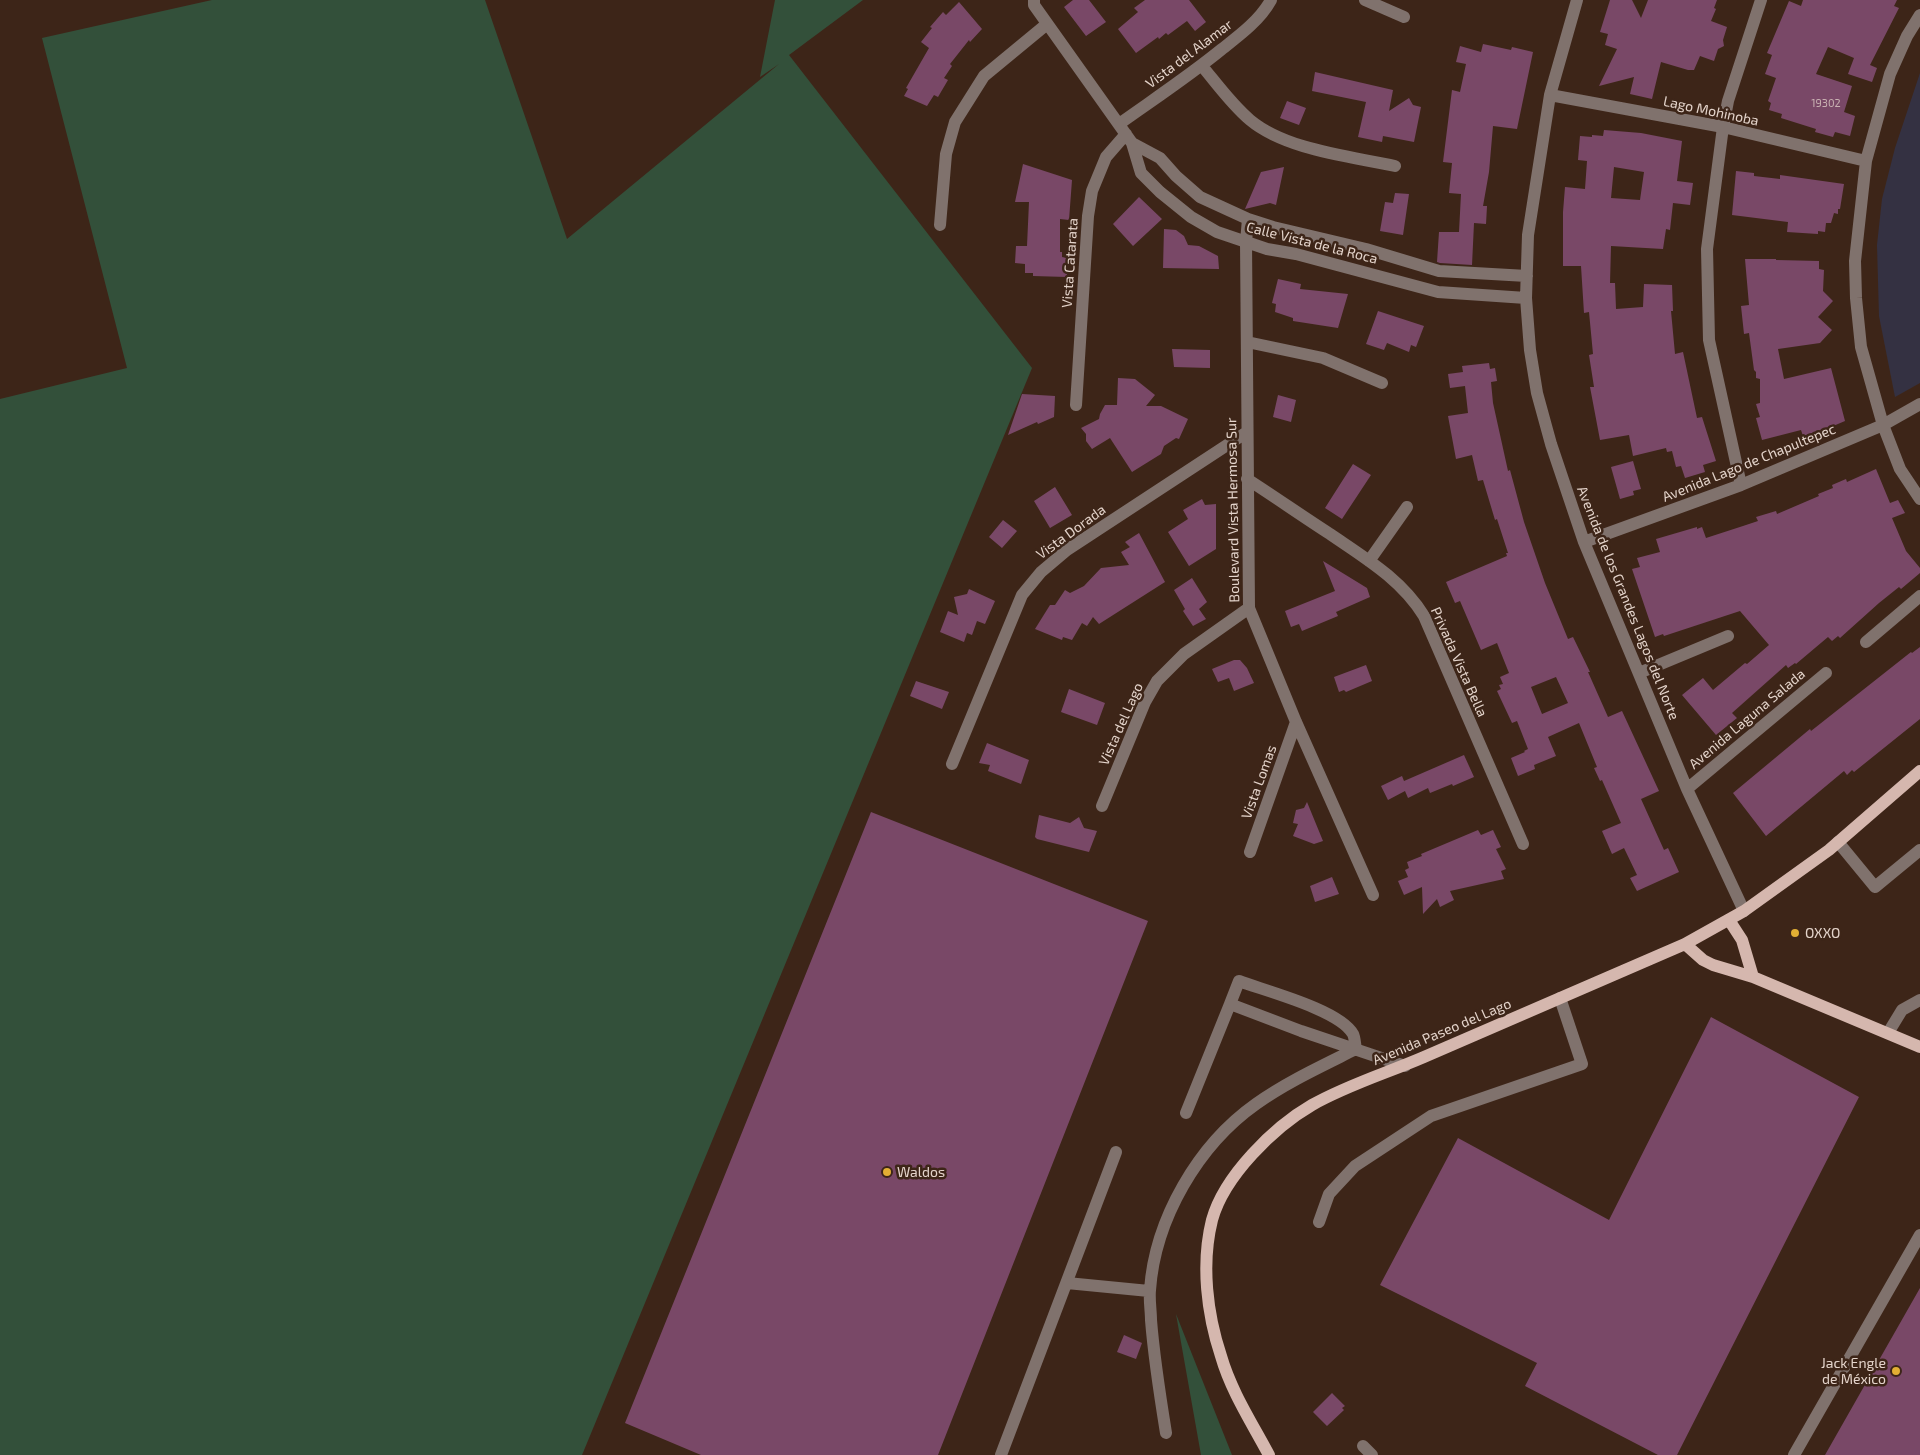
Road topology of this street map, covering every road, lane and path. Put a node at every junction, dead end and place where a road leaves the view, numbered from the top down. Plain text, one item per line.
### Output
1 (1034, 0) edge
2 (1271, 0) edge
3 (1365, 0) edge
4 (1577, 0) edge
5 (1761, 0) edge
6 (1920, 15) edge
7 (1404, 17) dead end
8 (1047, 24) junction
9 (1202, 66) junction
10 (1550, 95) junction
11 (1722, 127) junction
12 (1126, 134) junction
13 (1866, 161) junction
14 (1394, 166) dead end
15 (1248, 219) junction
16 (940, 225) dead end
17 (1246, 242) junction
18 (1366, 249) junction
19 (1360, 270) junction
20 (1527, 276) junction
21 (1526, 298) junction
22 (1247, 342) junction
23 (1382, 382) dead end
24 (1920, 404) edge
25 (1076, 405) dead end
26 (1883, 425) junction
27 (1247, 432) junction
28 (1247, 479) junction
29 (1741, 485) junction
30 (1920, 499) edge
31 (1407, 507) dead end
32 (1584, 542) junction
33 (1369, 561) junction
34 (1920, 596) edge
35 (1249, 608) junction
36 (1728, 636) dead end
37 (1866, 642) dead end
38 (1639, 673) junction
39 (1826, 673) dead end
40 (1296, 722) junction
41 (952, 764) dead end
42 (1918, 777) edge
43 (1687, 789) junction
44 (1102, 806) dead end
45 (1838, 842) junction
46 (1523, 844) dead end
47 (1920, 850) edge
48 (1250, 852) dead end
49 (1373, 894) dead end
50 (1744, 911) junction
51 (1729, 920) junction
52 (1685, 944) junction
53 (1753, 977) junction
54 (1560, 998) junction
55 (1920, 1000) edge
56 (1230, 1004) junction
57 (1888, 1034) junction
58 (1920, 1047) edge
59 (1356, 1049) junction
60 (1404, 1066) junction
61 (1186, 1113) dead end
62 (1116, 1152) dead end
63 (1319, 1222) dead end
64 (1920, 1235) edge
65 (1067, 1283) junction
66 (1150, 1291) junction
67 (1166, 1433) dead end
68 (1363, 1446) dead end
69 (1001, 1455) edge
70 (1269, 1455) edge
71 (1372, 1455) edge
72 (1794, 1455) edge

1 - 8 street, Calle Vista de la Roca
2 - 9 street, Vista del Alamar
3 - 7 street
4 - 10 street, Avenida de los Grandes Lagos del Norte
5 - 11 street
6 - 13 street
8 - 12 street, Calle Vista de la Roca
8 - 16 street
9 - 12 street, Vista del Alamar
9 - 14 street
10 - 11 street, Lago Mohinoba
10 - 20 street, Avenida de los Grandes Lagos del Norte
11 - 13 street, Lago Mohinoba
11 - 29 street
12 - 15 street, Calle Vista de la Roca
12 - 17 street, Calle Vista de la Roca
12 - 25 street, Vista Catarata
13 - 26 street
15 - 17 street, Boulevard Vista Hermosa Sur
15 - 18 street, Calle Vista de la Roca
17 - 19 street, Calle Vista de la Roca
17 - 22 street, Boulevard Vista Hermosa Sur
18 - 19 street
18 - 20 street, Calle Vista de la Roca
19 - 21 street, Calle Vista de la Roca
20 - 21 street, Avenida de los Grandes Lagos del Norte
21 - 32 street, Avenida de los Grandes Lagos del Norte
22 - 23 street
22 - 27 street, Boulevard Vista Hermosa Sur
24 - 26 street, Avenida Lago de Chapultepec
26 - 29 street, Avenida Lago de Chapultepec
26 - 30 street
27 - 28 street, Boulevard Vista Hermosa Sur
27 - 41 street, Vista Dorada
28 - 33 street, Privada Vista Bella
28 - 35 street, Boulevard Vista Hermosa Sur
29 - 32 street, Avenida Lago de Chapultepec
31 - 33 street
32 - 38 street, Avenida de los Grandes Lagos del Norte
33 - 46 street, Privada Vista Bella
34 - 37 street
35 - 40 street, Boulevard Vista Hermosa Sur
35 - 44 street, Vista del Lago
36 - 38 street
38 - 43 street, Avenida de los Grandes Lagos del Norte
39 - 43 street, Avenida Laguna Salada
40 - 48 street, Vista Lomas
40 - 49 street, Boulevard Vista Hermosa Sur
42 - 45 main road, Avenida Paseo del Lago
43 - 50 street, Avenida de los Grandes Lagos del Norte
45 - 47 street
45 - 50 main road, Avenida Paseo del Lago
50 - 51 main road, Avenida Paseo del Lago
51 - 52 main road, Avenida Paseo del Lago
51 - 53 main road
52 - 53 main road
52 - 54 main road, Avenida Paseo del Lago
53 - 57 main road
54 - 60 main road, Avenida Paseo del Lago
54 - 63 street
55 - 57 street
56 - 59 street
56 - 59 street
56 - 61 street
57 - 58 main road
59 - 60 street
59 - 66 street
60 - 70 main road, Avenida Paseo del Lago
62 - 65 street
64 - 72 street
65 - 66 street
65 - 69 street
66 - 67 street
68 - 71 street

